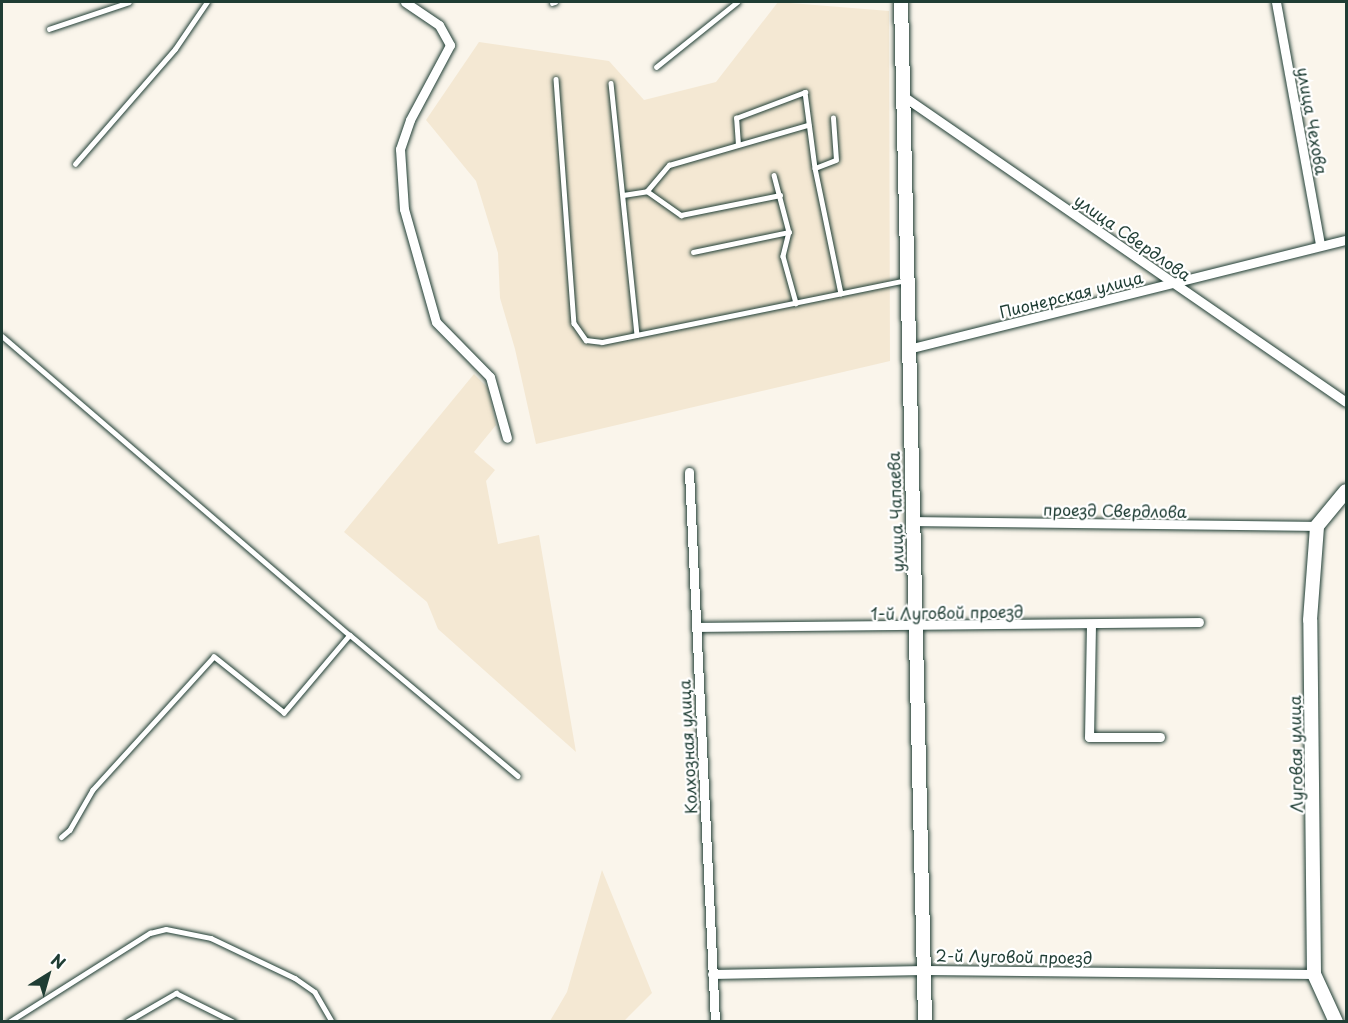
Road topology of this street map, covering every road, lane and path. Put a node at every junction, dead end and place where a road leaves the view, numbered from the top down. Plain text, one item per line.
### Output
1 (129, 2) edge
2 (207, 2) edge
3 (405, 2) edge
4 (737, 2) edge
5 (901, 2) edge
6 (1276, 2) edge
7 (49, 28) dead end
8 (656, 67) dead end
9 (556, 80) dead end
10 (611, 83) dead end
11 (903, 96) junction
12 (833, 118) dead end
13 (808, 125) junction
14 (738, 145) junction
15 (75, 165) dead end
16 (815, 168) junction
17 (774, 175) dead end
18 (647, 191) junction
19 (623, 195) junction
20 (780, 195) junction
21 (789, 232) junction
22 (1347, 240) edge
23 (1320, 245) junction
24 (693, 252) dead end
25 (906, 280) junction
26 (1175, 284) junction
27 (841, 293) junction
28 (796, 303) junction
29 (637, 335) junction
30 (2, 336) edge
31 (908, 349) junction
32 (1347, 402) edge
33 (507, 438) dead end
34 (689, 472) dead end
35 (1347, 491) edge
36 (912, 521) junction
37 (1317, 526) junction
38 (1198, 622) dead end
39 (1091, 624) junction
40 (696, 627) junction
41 (915, 628) junction
42 (350, 635) junction
43 (1160, 737) dead end
44 (519, 776) dead end
45 (62, 837) dead end
46 (924, 970) junction
47 (712, 974) junction
48 (1314, 974) junction
49 (1347, 1018) edge
50 (9, 1022) edge
51 (126, 1022) edge
52 (234, 1022) edge
53 (332, 1022) edge
54 (715, 1022) edge
55 (925, 1022) edge
56 (1336, 1022) edge
57 (1343, 1022) edge

1 - 7 lane
2 - 15 lane
3 - 33 street
4 - 8 lane
5 - 11 street, улица Чапаева
6 - 23 street, улица Чехова
9 - 29 lane
10 - 19 lane
11 - 25 street, улица Чапаева
11 - 26 street, улица Свердлова
12 - 16 lane
13 - 14 lane
13 - 14 lane
13 - 16 lane
14 - 18 lane
16 - 27 lane
17 - 20 lane
18 - 19 lane
18 - 20 lane
19 - 29 lane
20 - 21 lane
21 - 24 lane
21 - 28 lane
22 - 23 street, Пионерская улица
23 - 26 street, Пионерская улица
25 - 27 lane
25 - 31 street, улица Чапаева
26 - 31 street, Пионерская улица
26 - 32 street, улица Свердлова
27 - 28 lane
28 - 29 lane
30 - 42 lane
31 - 36 street, улица Чапаева
34 - 40 street, Колхозная улица
35 - 37 street
36 - 37 street, проезд Свердлова
36 - 41 street, улица Чапаева
37 - 48 street, Луговая улица
38 - 39 street, 1-й Луговой проезд
39 - 41 street, 1-й Луговой проезд
39 - 43 street
40 - 41 street, 1-й Луговой проезд
40 - 47 street, Колхозная улица
41 - 46 street, улица Чапаева
42 - 44 lane
42 - 45 lane
46 - 47 street, 2-й Луговой проезд
46 - 48 street, 2-й Луговой проезд
46 - 55 street, улица Чапаева
47 - 54 street, Колхозная улица
48 - 56 street, Луговая улица
49 - 57 street
50 - 53 lane
51 - 52 lane

